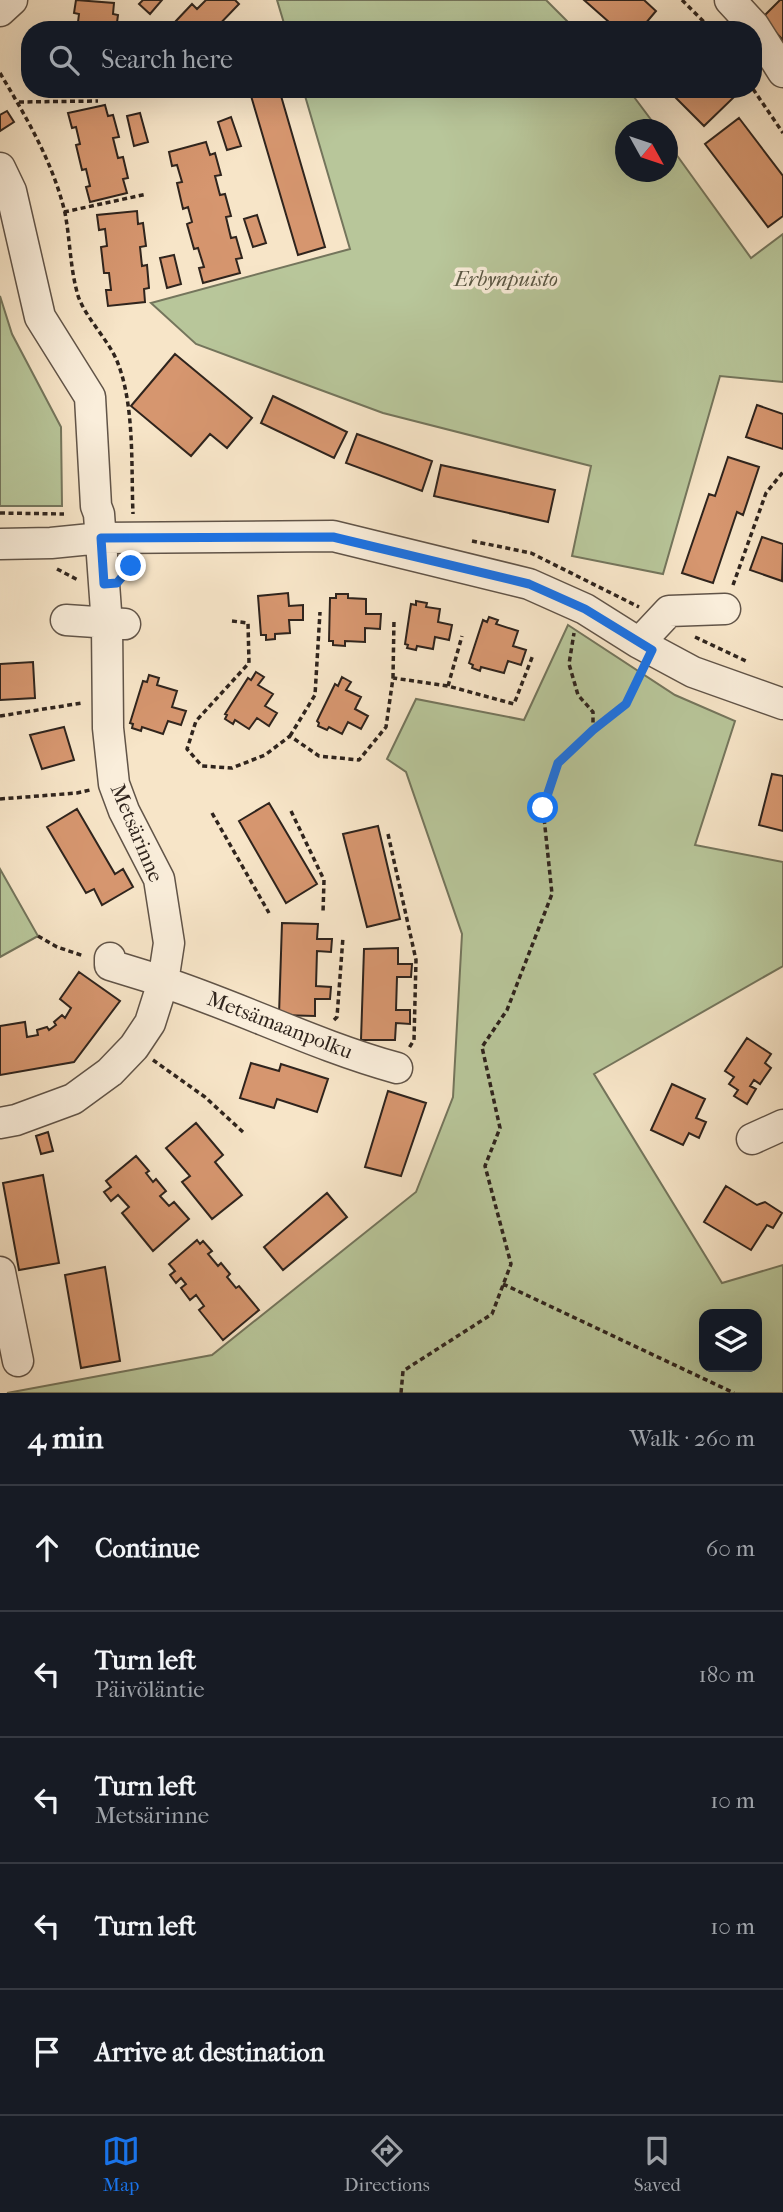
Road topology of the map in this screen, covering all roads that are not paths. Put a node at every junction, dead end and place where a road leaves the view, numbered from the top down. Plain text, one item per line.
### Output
1 (12, 0) edge
2 (730, 0) edge
3 (0, 11) edge
4 (749, 21) edge
5 (762, 39) edge
6 (783, 72) edge
7 (0, 168) edge
8 (101, 538) junction
9 (0, 544) edge
10 (725, 609) road end
11 (66, 620) dead end
12 (116, 624) junction
13 (646, 646) junction
14 (783, 704) edge
15 (110, 961) road end
16 (156, 979) junction
17 (397, 1068) road end
18 (0, 1123) edge
19 (783, 1125) edge
20 (752, 1139) dead end
21 (0, 1272) edge
22 (18, 1361) dead end

1 - 3 street
2 - 4 street
5 - 6 street
7 - 8 street, Metsärinne
8 - 9 street
8 - 12 street, Metsärinne
8 - 13 street
10 - 13 street
11 - 12 street
12 - 16 street, Metsärinne
13 - 14 street
15 - 16 street, Metsämaanpolku
16 - 17 street, Metsämaanpolku
16 - 18 street, Metsärinne
19 - 20 street
21 - 22 street

